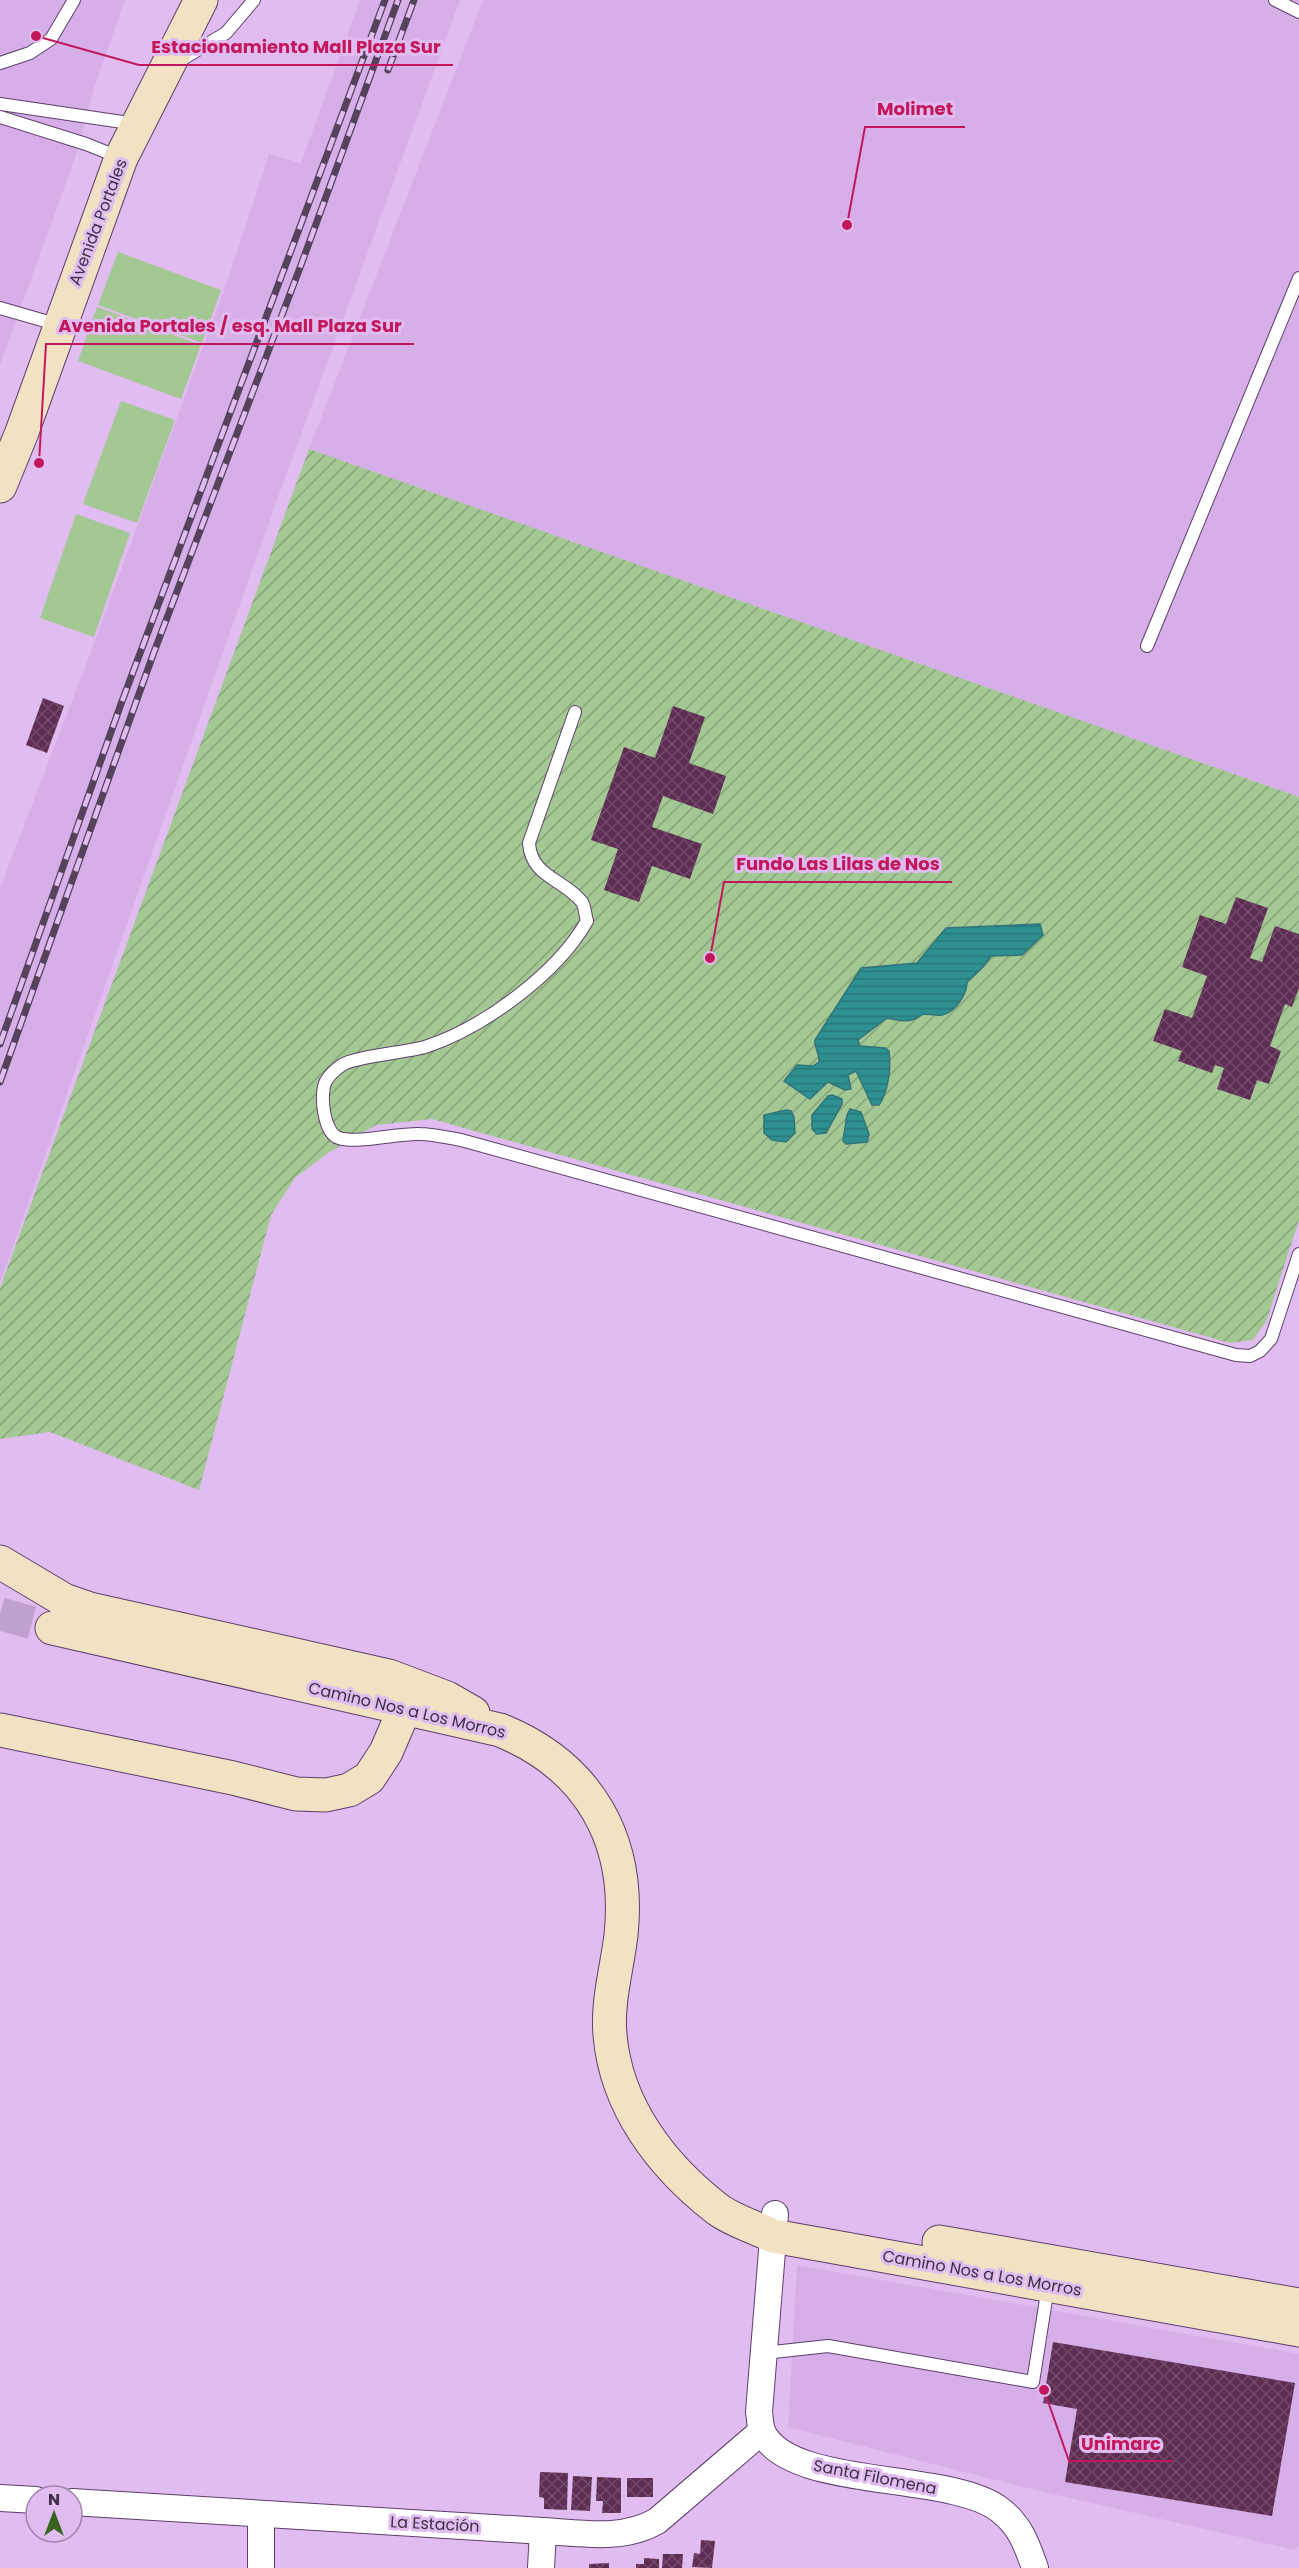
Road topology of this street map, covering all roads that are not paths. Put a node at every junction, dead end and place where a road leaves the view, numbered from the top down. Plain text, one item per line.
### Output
1 (74, 0) edge
2 (254, 0) edge
3 (1275, 0) edge
4 (194, 6) edge
5 (1299, 12) edge
6 (0, 63) edge
7 (165, 69) junction
8 (0, 104) edge
9 (0, 117) edge
10 (137, 125) junction
11 (121, 158) junction
12 (1299, 278) edge
13 (0, 308) edge
14 (60, 325) junction
15 (0, 486) edge
16 (1147, 646) dead end
17 (574, 712) dead end
18 (1299, 1254) edge
19 (0, 1562) edge
20 (52, 1628) tunnel mouth
21 (404, 1710) junction
22 (0, 1730) edge
23 (500, 1730) junction
24 (774, 2225) junction
25 (1048, 2285) junction
26 (1299, 2305) edge
27 (1299, 2330) edge
28 (764, 2353) junction
29 (762, 2432) junction
30 (0, 2498) edge
31 (24, 2499) edge
32 (84, 2503) edge
33 (261, 2514) junction
34 (543, 2531) junction
35 (261, 2568) edge
36 (541, 2568) edge
37 (1035, 2568) edge

1 - 6 lane
2 - 7 lane
3 - 5 lane
4 - 7 main road, Avenida Portales
7 - 10 main road, Avenida Portales
8 - 10 lane
9 - 11 lane
10 - 11 main road, Avenida Portales
11 - 14 main road, Avenida Portales
12 - 16 lane
13 - 14 lane
14 - 15 main road, Avenida Portales
17 - 18 lane
19 - 23 main road
20 - 21 main road, Camino Nos a Los Morros
21 - 22 main road
21 - 23 main road, Camino Nos a Los Morros
23 - 24 main road, Camino Nos a Los Morros
24 - 25 main road, Camino Nos a Los Morros
24 - 26 main road, Camino Nos a Los Morros
24 - 28 street
25 - 27 main road, Camino Nos a Los Morros
25 - 28 lane
28 - 29 street
29 - 34 street, La Estación
29 - 37 street, Santa Filomena
30 - 31 street
32 - 33 street, La Estación
33 - 34 street, La Estación
33 - 35 street
34 - 36 street

